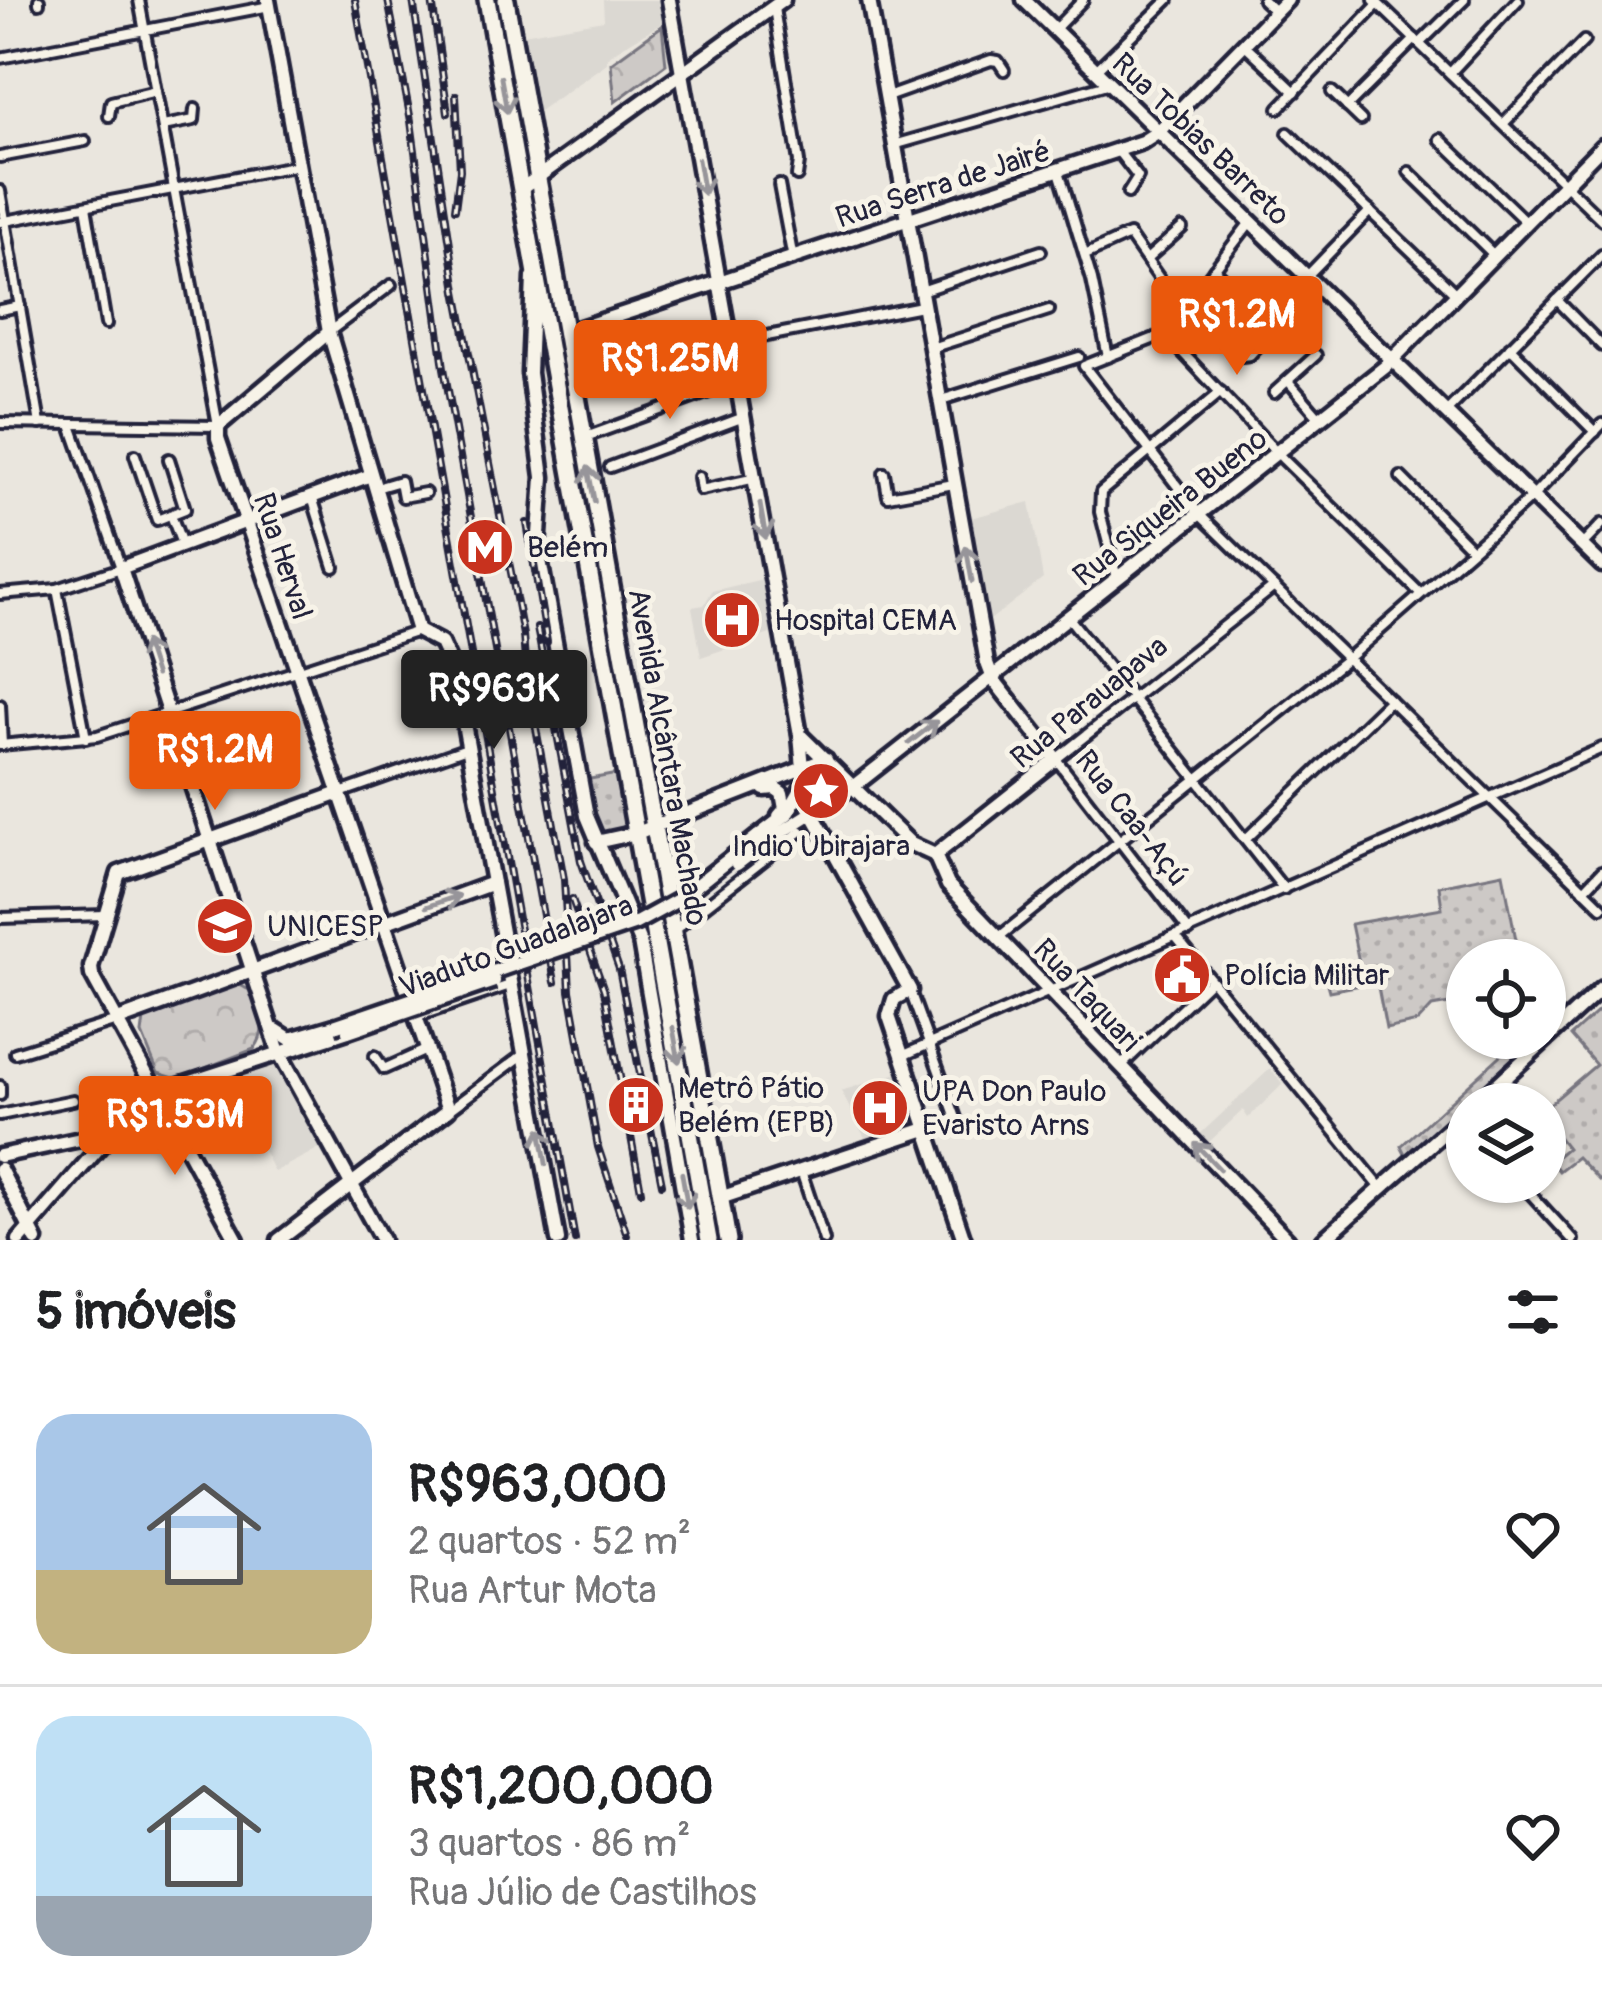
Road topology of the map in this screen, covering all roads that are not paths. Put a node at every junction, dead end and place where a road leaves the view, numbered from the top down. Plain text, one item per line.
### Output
1 (139, 0) edge
2 (487, 0) edge
3 (506, 0) edge
4 (669, 0) edge
5 (868, 0) edge
6 (1024, 0) edge
7 (1083, 0) edge
8 (1168, 0) edge
9 (1263, 0) edge
10 (1287, 0) edge
11 (1464, 0) edge
12 (1518, 0) edge
13 (1376, 2) edge
14 (269, 3) edge
15 (778, 3) edge
16 (1276, 12) junction
17 (1054, 30) junction
18 (145, 31) junction
19 (1417, 41) junction
20 (1584, 41) dead end
21 (1244, 44) junction
22 (0, 58) edge
23 (1004, 70) dead end
24 (1096, 70) junction
25 (682, 73) junction
26 (1450, 73) junction
27 (1108, 83) junction
28 (156, 92) junction
29 (1295, 92) junction
30 (1333, 92) dead end
31 (885, 97) junction
32 (1347, 107) junction
33 (1280, 108) dead end
34 (195, 109) dead end
35 (109, 116) dead end
36 (1361, 120) dead end
37 (1503, 124) junction
38 (163, 126) junction
39 (1159, 131) junction
40 (1288, 133) dead end
41 (1440, 139) dead end
42 (85, 141) dead end
43 (894, 145) junction
44 (1602, 146) edge
45 (1118, 151) junction
46 (0, 157) edge
47 (300, 165) junction
48 (1059, 171) junction
49 (1409, 172) dead end
50 (537, 176) junction
51 (797, 176) dead end
52 (1565, 184) junction
53 (779, 185) dead end
54 (175, 189) junction
55 (520, 190) junction
56 (0, 191) edge
57 (1128, 193) dead end
58 (86, 206) junction
59 (1370, 212) junction
60 (1602, 220) edge
61 (907, 221) junction
62 (1251, 221) junction
63 (3, 222) edge
64 (1527, 223) junction
65 (1182, 228) dead end
66 (1041, 251) dead end
67 (1085, 255) junction
68 (1602, 255) edge
69 (1496, 256) junction
70 (793, 259) junction
71 (1147, 259) junction
72 (534, 263) junction
73 (1214, 269) junction
74 (1308, 275) junction
75 (1159, 278) dead end
76 (719, 282) junction
77 (391, 285) dead end
78 (1456, 295) junction
79 (921, 299) junction
80 (1557, 300) junction
81 (1188, 305) junction
82 (20, 306) junction
83 (0, 310) edge
84 (1049, 310) dead end
85 (106, 324) dead end
86 (328, 332) junction
87 (565, 333) junction
88 (1165, 334) junction
89 (731, 343) junction
90 (1602, 346) edge
91 (1510, 347) junction
92 (930, 348) junction
93 (1316, 355) dead end
94 (1079, 357) dead end
95 (1108, 357) junction
96 (1394, 359) junction
97 (1288, 381) junction
98 (738, 382) junction
99 (1221, 392) junction
100 (1274, 393) dead end
101 (939, 401) junction
102 (1447, 411) junction
103 (745, 417) junction
104 (1321, 419) junction
105 (0, 423) edge
106 (40, 424) junction
107 (71, 424) junction
108 (218, 426) junction
109 (1598, 428) edge
110 (583, 438) junction
111 (1148, 452) junction
112 (1277, 453) junction
113 (135, 455) dead end
114 (169, 459) dead end
115 (610, 467) dead end
116 (884, 472) dead end
117 (699, 477) dead end
118 (1401, 477) dead end
119 (756, 478) junction
120 (377, 481) junction
121 (954, 484) junction
122 (425, 493) dead end
123 (1533, 496) junction
124 (312, 497) junction
125 (1199, 514) junction
126 (171, 515) junction
127 (245, 521) junction
128 (1602, 524) edge
129 (182, 544) junction
130 (1582, 545) junction
131 (1472, 548) junction
132 (1602, 565) edge
133 (334, 567) dead end
134 (121, 568) junction
135 (1118, 580) junction
136 (1274, 587) junction
137 (57, 589) junction
138 (1419, 592) junction
139 (0, 595) edge
140 (1069, 619) junction
141 (418, 631) junction
142 (1348, 658) junction
143 (296, 672) junction
144 (993, 679) junction
145 (1132, 697) junction
146 (1390, 700) junction
147 (0, 705) edge
148 (169, 714) junction
149 (800, 735) junction
150 (86, 738) junction
151 (1, 745) edge
152 (469, 747) junction
153 (1602, 748) edge
154 (826, 759) junction
155 (1056, 760) junction
156 (805, 770) junction
157 (1198, 780) junction
158 (804, 785) junction
159 (854, 786) junction
160 (752, 790) junction
161 (337, 794) junction
162 (1489, 798) junction
163 (827, 805) junction
164 (812, 813) junction
165 (781, 818) junction
166 (654, 826) junction
167 (801, 831) dead end
168 (823, 832) junction
169 (637, 833) junction
170 (1246, 839) junction
171 (211, 840) junction
172 (760, 840) junction
173 (1121, 841) junction
174 (596, 842) junction
175 (934, 855) junction
176 (1602, 871) edge
177 (493, 883) junction
178 (1284, 889) junction
179 (1584, 890) junction
180 (1602, 907) edge
181 (106, 915) junction
182 (0, 918) edge
183 (381, 923) junction
184 (1189, 931) junction
185 (672, 932) junction
186 (999, 937) junction
187 (1176, 937) junction
188 (507, 959) junction
189 (254, 968) junction
190 (1211, 980) junction
191 (512, 985) junction
192 (1602, 988) edge
193 (910, 990) junction
194 (1051, 992) junction
195 (406, 994) junction
196 (114, 1014) junction
197 (414, 1018) junction
198 (271, 1025) junction
199 (308, 1039) junction
200 (929, 1044) junction
201 (426, 1049) junction
202 (279, 1052) junction
203 (15, 1053) dead end
204 (525, 1053) junction
205 (375, 1056) dead end
206 (902, 1056) junction
207 (244, 1062) junction
208 (1121, 1066) junction
209 (1499, 1083) edge
210 (0, 1086) edge
211 (297, 1086) junction
212 (157, 1092) junction
213 (0, 1095) edge
214 (73, 1100) dead end
215 (448, 1111) junction
216 (0, 1115) edge
217 (926, 1129) junction
218 (110, 1132) junction
219 (1446, 1134) edge
220 (79, 1139) junction
221 (0, 1156) edge
222 (89, 1158) junction
223 (0, 1169) edge
224 (801, 1171) junction
225 (351, 1184) junction
226 (1381, 1188) junction
227 (723, 1197) junction
228 (704, 1203) junction
229 (1540, 1203) edge
230 (708, 1232) edge
231 (33, 1234) edge
232 (19, 1240) edge
233 (236, 1240) edge
234 (279, 1240) edge
235 (382, 1240) edge
236 (558, 1240) edge
237 (695, 1240) edge
238 (728, 1240) edge
239 (824, 1240) edge
240 (964, 1240) edge
241 (1288, 1240) edge
242 (1323, 1240) edge
243 (1574, 1240) edge

1 - 18 street, Rua Herval
2 -> 55 highway, Avenida Alcântara Machado
3 - 50 highway, Avenida Alcântara Machado
4 - 25 street
5 - 31 street
6 - 17 street, Rua Tobias Barreto
7 - 17 street
8 - 24 street
9 - 16 street
10 - 16 street, Rua Serra de Jairé
11 - 19 street
12 - 26 street
13 - 19 street
13 - 29 street
14 - 18 street
14 - 47 street
15 - 25 street
15 - 51 street
16 - 21 street, Rua Serra de Jairé
17 - 24 street, Rua Tobias Barreto
18 - 22 street
18 - 28 street, Rua Herval
19 - 26 street
19 - 32 street
20 - 37 street
21 - 29 street
21 - 39 street, Rua Serra de Jairé
23 - 31 street
24 - 27 street, Rua Tobias Barreto
25 - 50 street
25 -> 76 street
26 - 37 street
27 - 39 street, Rua Tobias Barreto
27 - 43 street
28 - 35 street
28 - 38 street, Rua Herval
29 - 33 street
30 - 32 street
31 - 43 street
32 - 36 street
34 - 38 street
37 - 52 street
38 - 54 street, Rua Herval
39 - 45 street, Rua Serra de Jairé
39 - 62 street, Rua Tobias Barreto
40 - 59 street
41 - 64 street
42 - 46 street
43 - 61 street
44 - 52 street, Rua Siqueira Bueno
45 - 48 street, Rua Serra de Jairé
45 - 57 street
47 - 54 street
47 - 86 street
48 - 61 street, Rua Serra de Jairé
48 - 67 street
49 - 69 street
50 - 55 street
50 - 87 highway, Avenida Alcântara Machado
52 - 60 street
52 - 64 street, Rua Siqueira Bueno
53 - 70 street
54 - 58 street
54 - 108 street, Rua Herval
55 - 72 highway, Avenida Alcântara Machado
56 - 63 street
58 - 63 street
58 - 85 street
59 - 74 street
59 - 78 street
61 - 70 street, Rua Serra de Jairé
61 - 79 street
62 - 73 street
62 - 74 street, Rua Tobias Barreto
63 - 82 street
64 - 69 street, Rua Siqueira Bueno
65 - 71 street
66 - 79 street
67 - 71 street
67 - 95 street
68 - 80 street
69 - 78 street, Rua Siqueira Bueno
70 - 76 street, Rua Serra de Jairé
71 - 75 street
72 - 169 highway, Avenida Alcântara Machado
72 - 174 street, Avenida Alcântara Machado
73 - 81 street
73 - 81 street
74 - 96 street, Rua Tobias Barreto
76 - 87 street, Rua Serra de Jairé
76 - 89 street
77 - 86 street
78 - 96 street, Rua Siqueira Bueno
79 - 89 street
79 - 92 street
80 - 90 street
80 - 91 street
81 - 88 street
82 - 83 street
82 - 106 street
84 - 92 street
86 - 108 street
86 - 120 street
87 - 110 highway, Avenida Alcântara Machado
88 - 95 street
88 - 99 street
89 - 98 street
91 - 102 street
91 - 109 street
92 - 101 street
93 - 97 street
94 - 101 street
95 - 111 street
96 - 102 street, Rua Tobias Barreto
96 - 104 street, Rua Siqueira Bueno
97 - 100 street
97 - 104 street
98 - 103 street
98 - 110 street
99 - 111 street
99 - 112 street
101 - 121 street
102 - 123 street, Rua Tobias Barreto
103 - 115 street
103 - 119 street
104 - 112 street, Rua Siqueira Bueno
105 - 106 street
106 - 107 street
107 - 108 street
107 - 134 street
108 - 127 street, Rua Herval
109 - 123 street
166 -> 110 highway, Avenida Alcântara Machado
111 - 125 street
111 - 135 street
112 - 125 street, Rua Siqueira Bueno
112 - 138 street
113 - 126 street
114 - 126 street
116 - 121 street
117 - 119 street
118 - 131 street
119 -> 149 street
120 - 122 street
120 - 124 street
120 - 141 street
144 -> 121 street
123 - 130 street, Rua Tobias Barreto
123 - 131 street
124 - 127 street
124 - 133 street
125 - 135 street, Rua Siqueira Bueno
125 - 136 street
126 - 129 street
127 - 129 street
127 - 143 street, Rua Herval
128 - 130 street
129 - 134 street
130 - 132 street, Rua Tobias Barreto
131 - 138 street
134 - 137 street
148 -> 134 street
135 - 140 street, Rua Siqueira Bueno
136 - 142 street
136 - 145 street, Rua Parauapava
137 - 139 street
137 - 150 street
138 - 142 street
140 - 144 street, Rua Siqueira Bueno
140 - 145 street
141 - 143 street
141 - 152 street
142 - 146 street
142 - 157 street
143 - 148 street
143 - 161 street, Rua Herval
144 - 155 street, Rua Caa-Açú
159 -> 144 street, Rua Siqueira Bueno
145 - 155 street, Rua Parauapava
145 - 157 street
146 - 162 street
146 - 170 street
147 - 151 street
148 - 150 street
148 - 171 street
149 - 154 street, Rua Taquari
149 - 156 street
150 - 151 street
152 - 161 street
152 - 177 street
153 - 162 street
154 - 156 street
154 - 159 street, Rua Taquari
155 - 173 street, Rua Caa-Açú
155 - 175 street, Rua Parauapava
156 - 158 street
156 - 160 street
157 - 170 street
157 - 173 street
158 - 164 street
158 - 165 street
159 - 163 street, Rua Siqueira Bueno
159 - 175 street, Rua Taquari
160 - 165 street
160 - 166 street
161 - 171 street
161 - 183 street, Rua Herval
162 - 178 street
162 - 179 street
163 - 164 street, Viaduto Guadalajara
163 - 168 street
164 - 168 street
164 - 172 street, Viaduto Guadalajara
165 - 172 street, Viaduto Guadalajara
166 - 169 street
166 - 185 highway, Avenida Alcântara Machado
167 - 185 street
168 - 193 street
169 - 174 street
169 -> 228 highway, Avenida Alcântara Machado
170 - 178 street
171 - 181 street
171 - 189 street
172 - 199 street, Viaduto Guadalajara, bridge
173 - 184 street, Rua Caa-Açú
173 - 186 street
174 -> 237 street, Avenida Alcântara Machado
175 - 186 street, Rua Taquari
176 - 179 street
183 -> 177 street
177 - 188 street
178 - 184 street
179 - 180 street
181 - 182 street
181 - 196 street
183 - 189 street
183 - 195 street, Rua Herval
184 - 187 street
185 - 227 highway, Avenida Alcântara Machado
186 - 194 street, Rua Taquari
187 - 190 street
187 - 194 street
188 - 191 street
188 - 195 street
189 - 196 street
189 - 198 street
190 - 208 street
190 - 226 street
191 - 197 street
191 - 204 street
192 - 209 street
193 - 200 street
193 - 206 street
194 - 200 street
194 - 208 street, Rua Taquari
195 - 197 street, Rua Herval
196 - 203 street
196 - 212 street
197 - 201 street, Rua Herval
198 - 199 street, Viaduto Guadalajara
198 - 202 street
198 - 207 street
199 - 202 street, Viaduto Guadalajara
199 - 211 street
200 - 206 street
200 - 217 street
201 - 205 street
201 - 215 street, Rua Herval
202 - 207 street, Viaduto Guadalajara
202 - 211 street
204 - 215 street
236 -> 204 street
206 - 217 street
207 - 212 street, Viaduto Guadalajara
241 -> 208 street, Rua Taquari
210 - 213 street
211 - 225 street
212 - 218 street
212 - 233 street
214 - 216 street
215 - 225 street
217 - 224 street
217 - 240 street
218 - 220 street
218 - 222 street
219 - 226 street
220 - 221 street
220 - 222 street
222 - 231 street
223 - 231 street
224 - 227 street
224 - 239 street
225 - 234 street
225 - 235 street
226 - 242 street
227 - 228 street
227 - 238 highway, Avenida Alcântara Machado
228 - 230 highway, Avenida Alcântara Machado
229 - 243 street
230 - 237 highway
231 - 232 street

